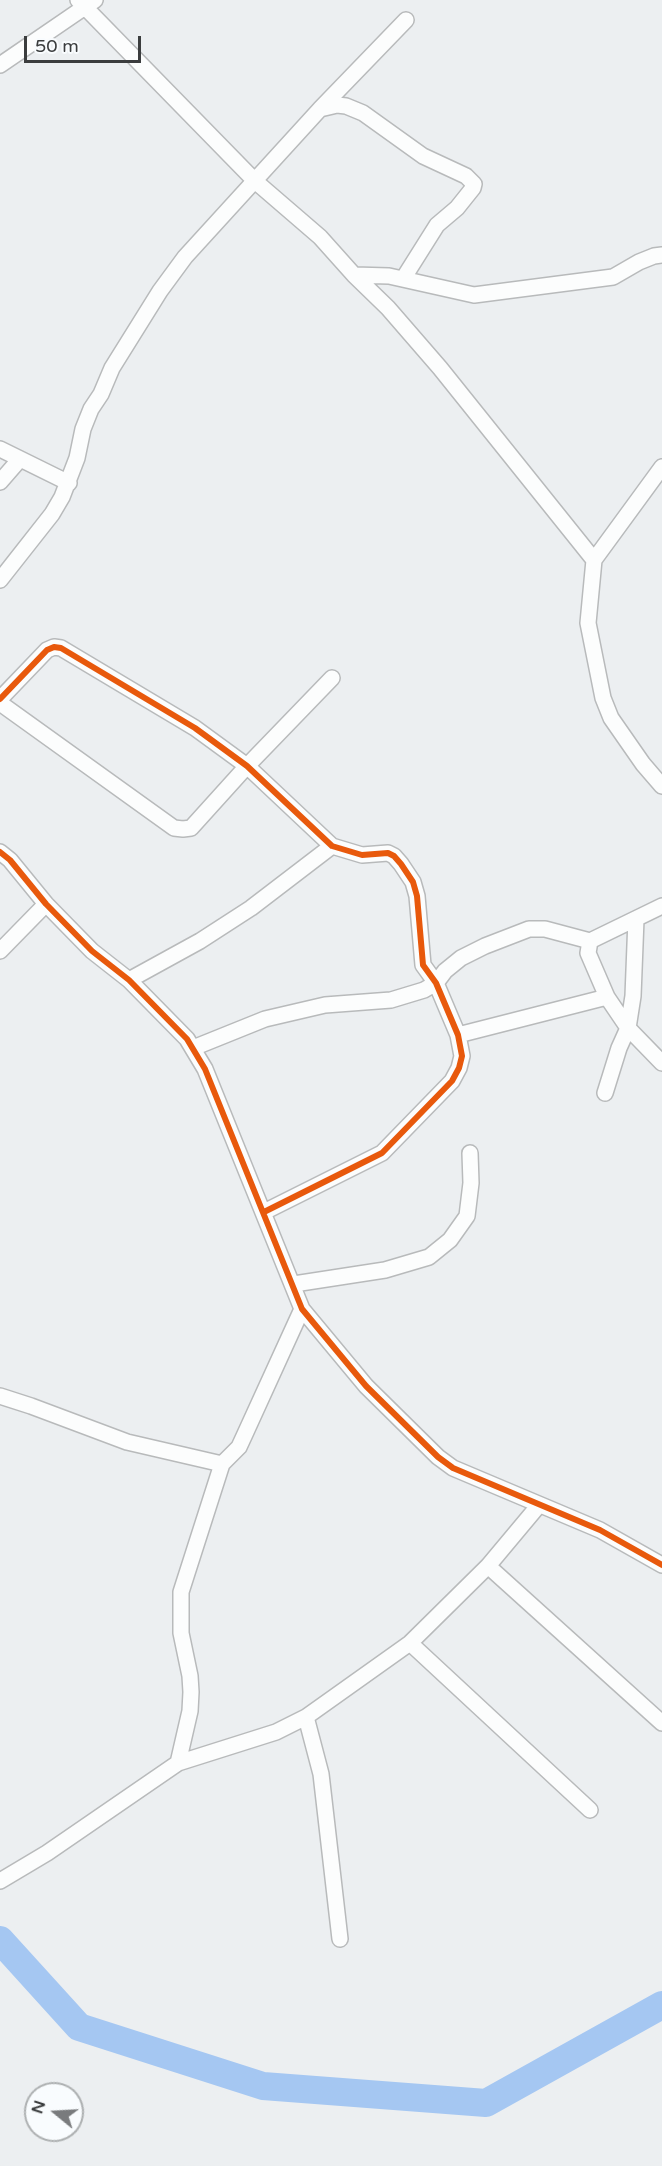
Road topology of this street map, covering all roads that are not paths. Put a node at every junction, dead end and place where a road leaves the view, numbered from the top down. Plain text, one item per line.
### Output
1 (86, 2) edge
2 (406, 20) dead end
3 (0, 65) edge
4 (320, 109) junction
5 (255, 181) junction
6 (662, 255) edge
7 (354, 276) junction
8 (403, 279) junction
9 (0, 449) edge
10 (20, 459) junction
11 (662, 467) edge
12 (0, 482) edge
13 (69, 483) junction
14 (594, 560) junction
15 (0, 580) edge
16 (332, 678) dead end
17 (0, 701) edge
18 (247, 766) junction
19 (662, 786) edge
20 (332, 846) junction
21 (0, 852) edge
22 (46, 904) junction
23 (662, 906) edge
24 (636, 919) junction
25 (590, 941) junction
26 (0, 951) edge
27 (129, 980) junction
28 (436, 983) junction
29 (608, 997) junction
30 (628, 1028) junction
31 (458, 1035) junction
32 (193, 1048) junction
33 (662, 1063) edge
34 (605, 1093) dead end
35 (470, 1153) dead end
36 (264, 1212) junction
37 (294, 1284) junction
38 (302, 1310) junction
39 (0, 1396) edge
40 (222, 1464) junction
41 (539, 1505) junction
42 (662, 1565) edge
43 (488, 1566) junction
44 (410, 1643) junction
45 (306, 1717) junction
46 (662, 1723) edge
47 (178, 1763) junction
48 (590, 1810) dead end
49 (0, 1881) edge
50 (340, 1939) dead end

1 - 3 street
1 - 5 street
2 - 4 street
4 - 5 street
4 - 8 street
5 - 7 street
5 - 13 street
6 - 8 street
7 - 8 street
7 - 14 street
9 - 10 street
10 - 12 street
10 - 13 street
11 - 14 street
13 - 15 street
14 - 19 street
16 - 18 street
17 - 18 street
17 - 18 street
18 - 20 street
20 - 27 street
20 - 28 street
21 - 22 street
22 - 26 street
22 - 27 street
23 - 24 street
24 - 25 street
24 - 30 street
25 - 28 street
25 - 29 street
27 - 32 street
28 - 31 street
28 - 32 street
29 - 30 street
29 - 31 street
30 - 33 street
30 - 34 street
31 - 36 street
32 - 36 street
35 - 37 street
36 - 37 street
37 - 38 street
38 - 40 street
38 - 41 street
39 - 40 street
40 - 47 street
41 - 42 street
41 - 43 street
43 - 44 street
43 - 46 street
44 - 45 street
44 - 48 street
45 - 47 street
45 - 50 street
47 - 49 street

